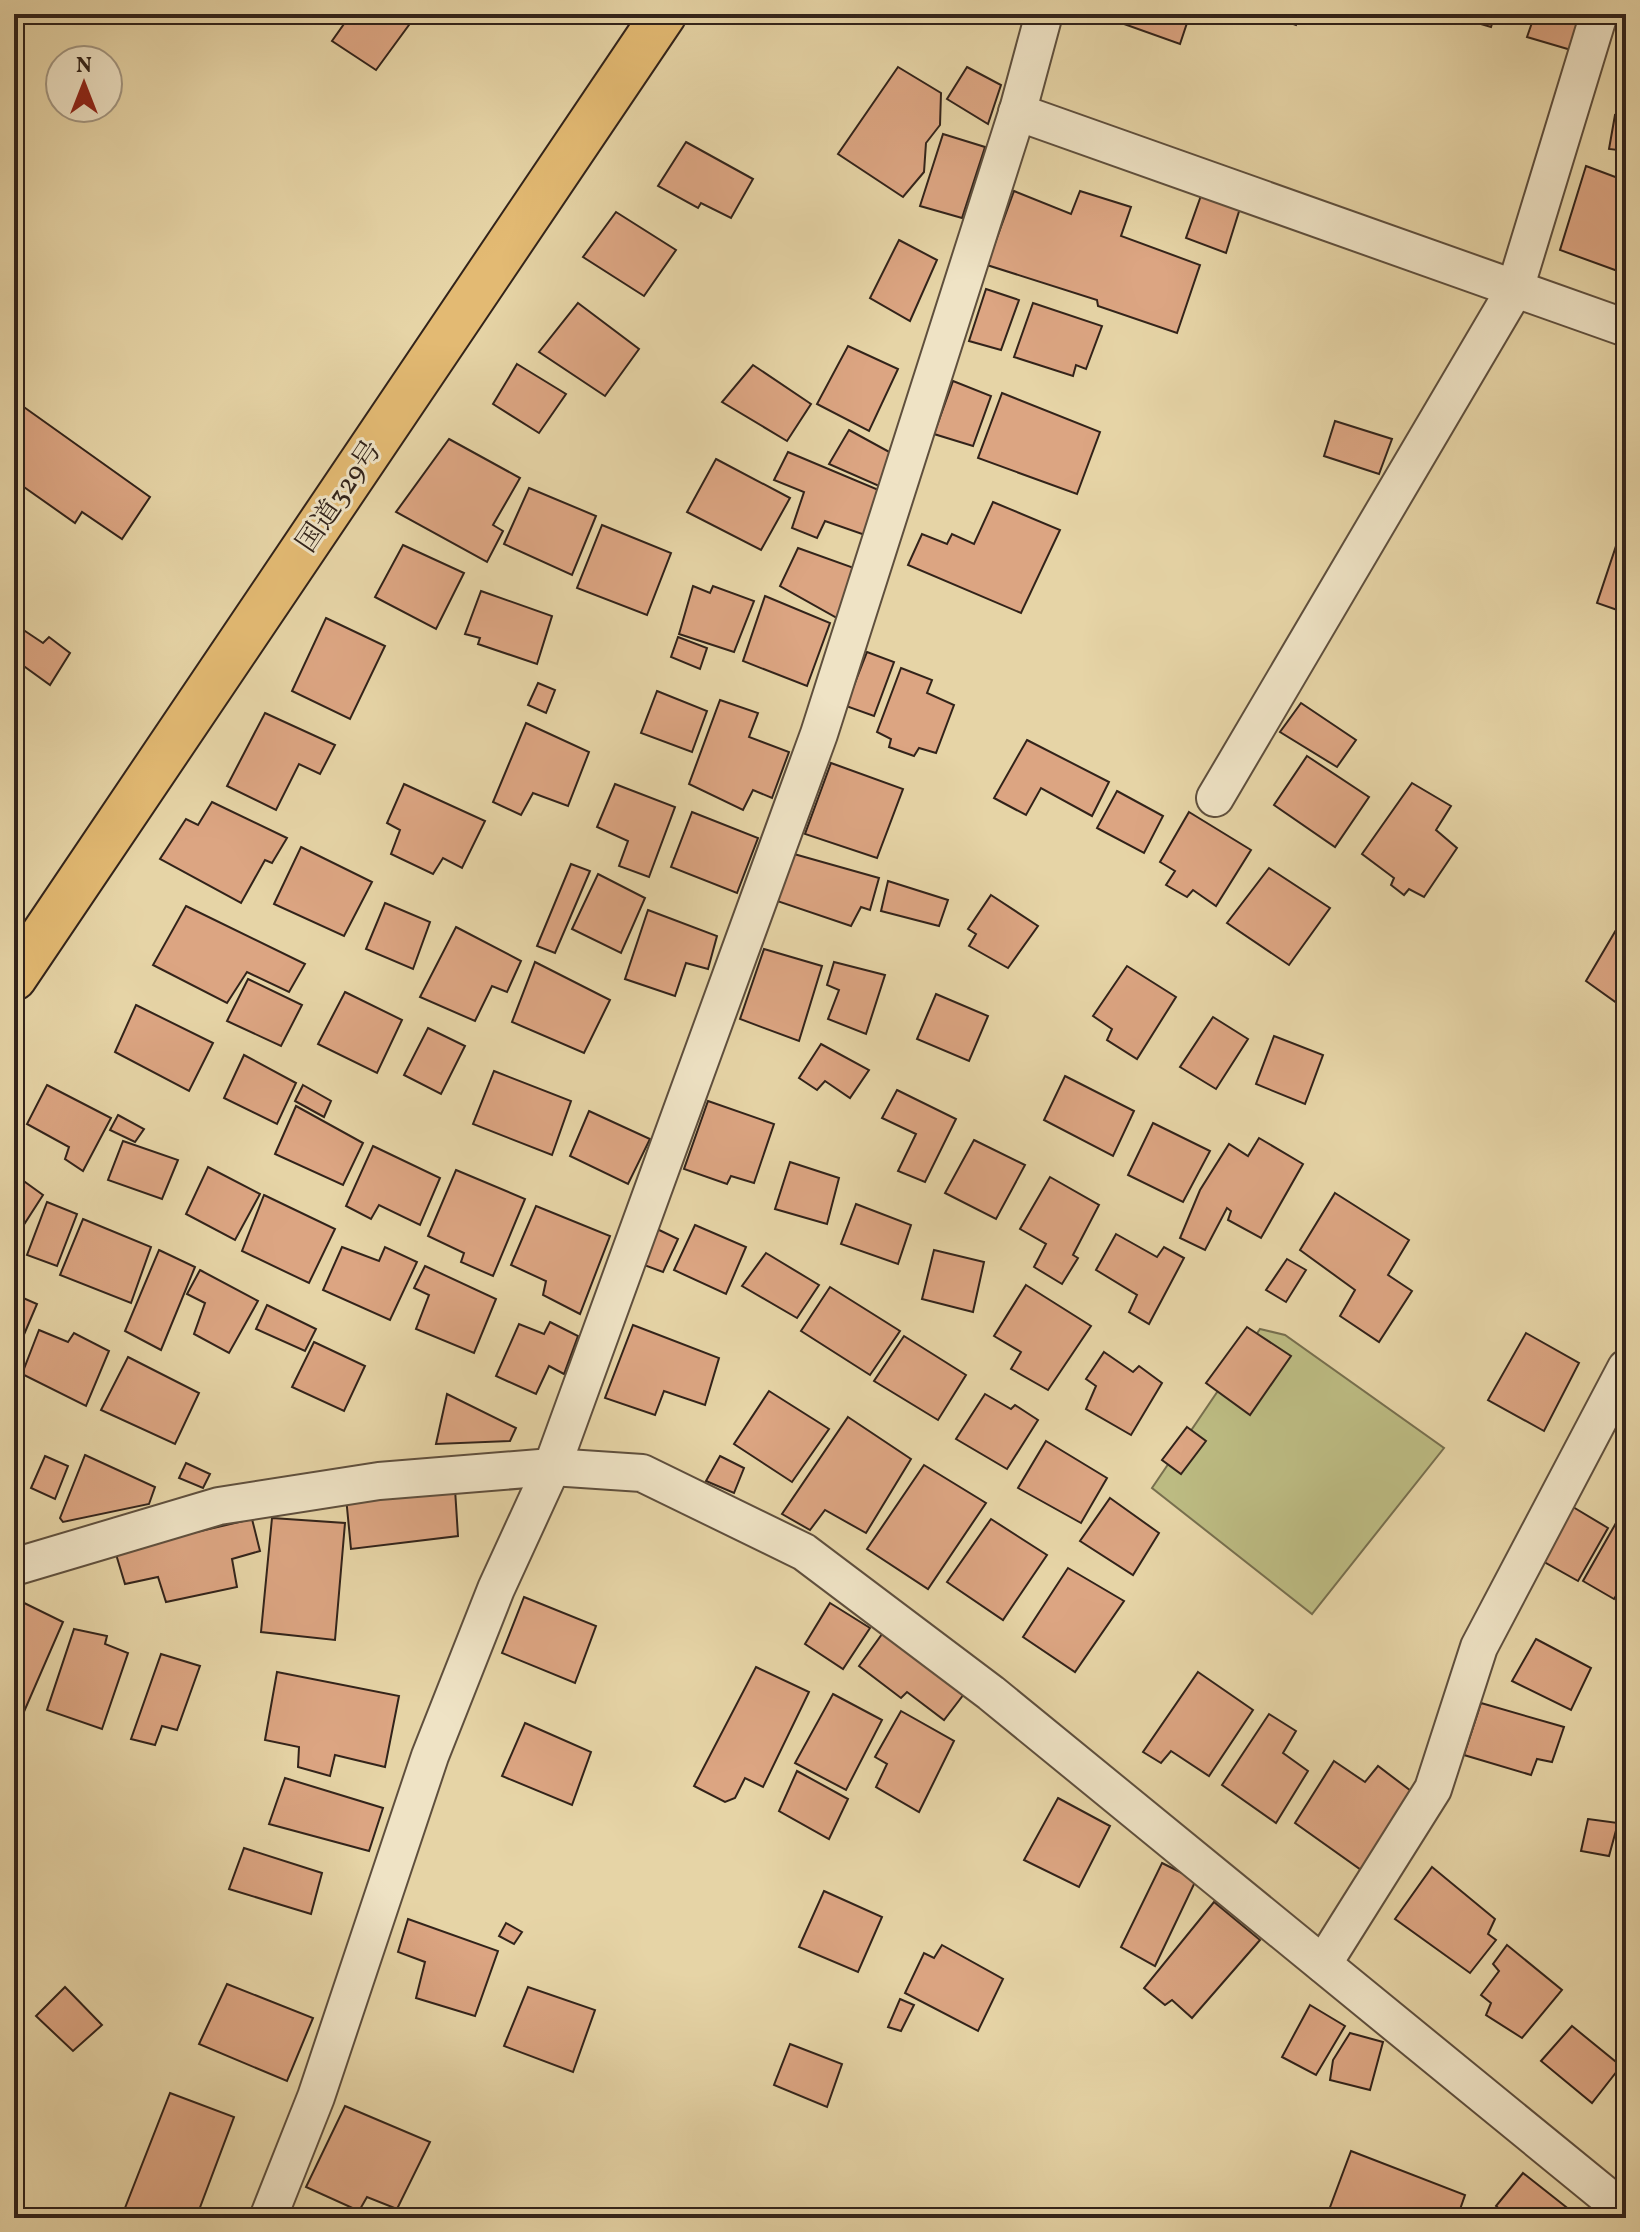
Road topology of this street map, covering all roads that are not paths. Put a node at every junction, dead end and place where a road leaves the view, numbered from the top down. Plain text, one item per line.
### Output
1 (664, 14) edge
2 (1044, 14) edge
3 (1599, 14) edge
4 (1017, 111) junction
5 (1516, 287) junction
6 (1626, 328) edge
7 (1215, 798) dead end
8 (14, 978) edge
9 (1626, 1368) edge
10 (552, 1467) junction
11 (14, 1567) edge
12 (1323, 1964) junction
13 (1626, 2212) edge
14 (268, 2218) edge

1 - 8 highway, 国道329号
2 - 4 street
3 - 5 street
4 - 5 street
4 - 10 street
5 - 6 street
5 - 7 street
9 - 12 street
10 - 11 street
10 - 12 street
10 - 14 street
12 - 13 street

